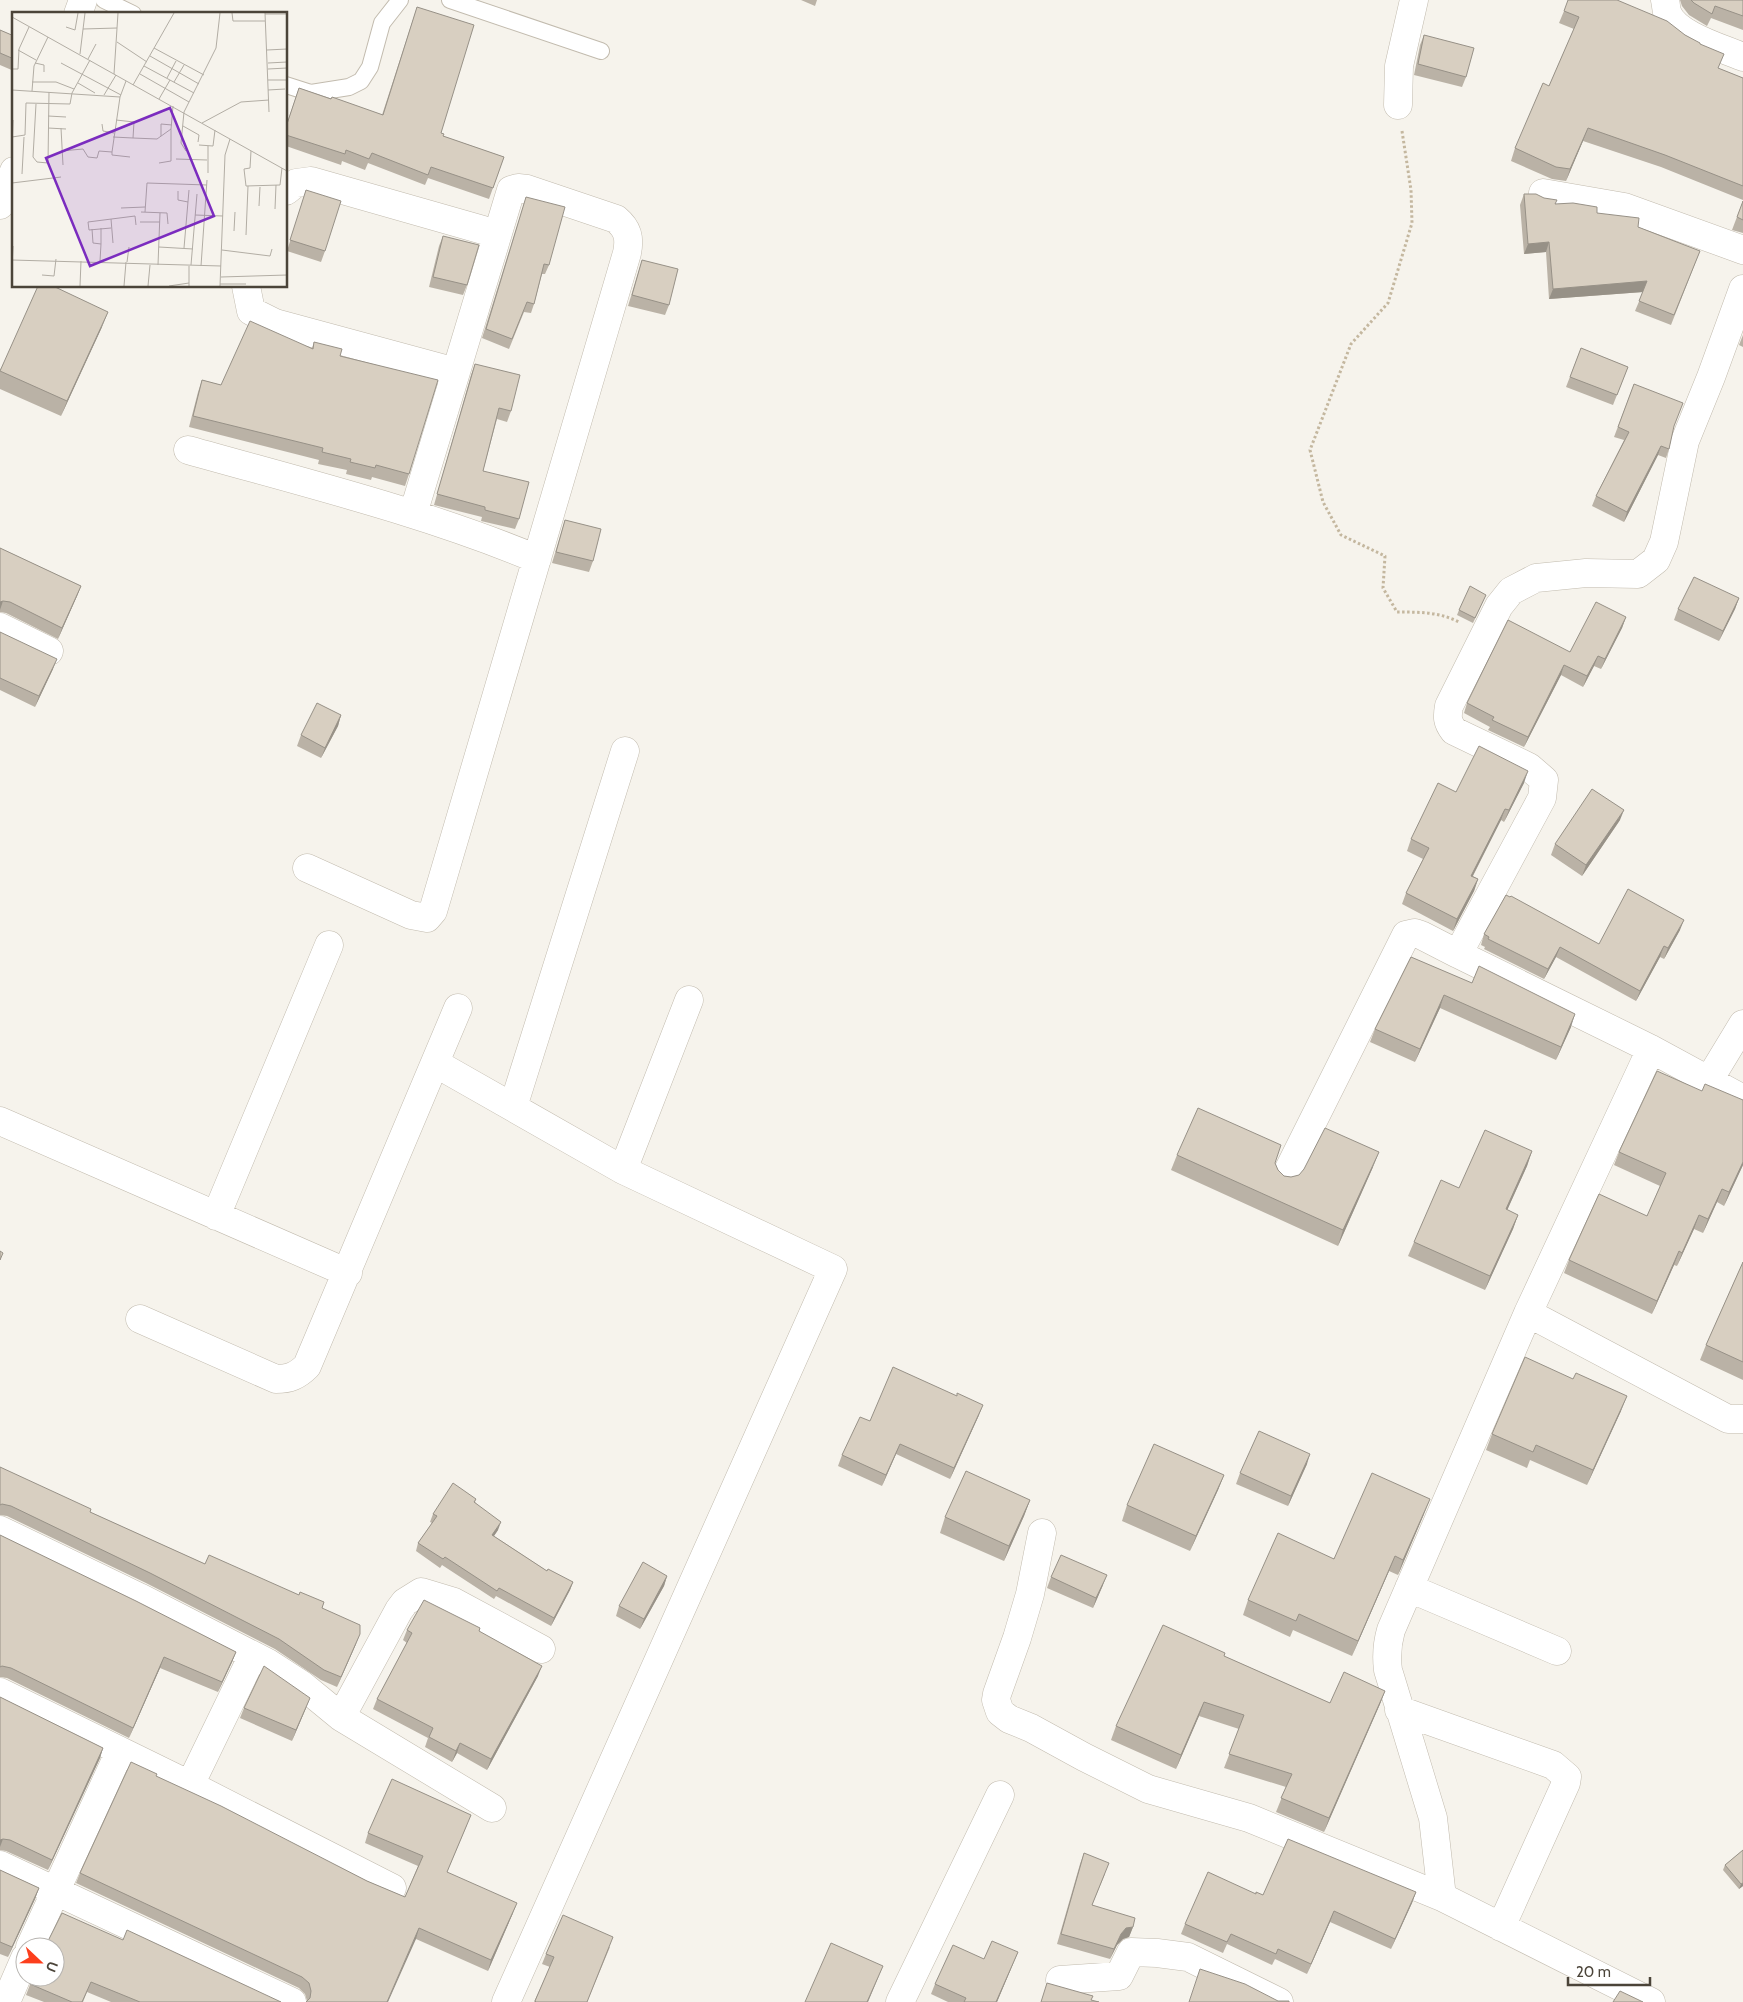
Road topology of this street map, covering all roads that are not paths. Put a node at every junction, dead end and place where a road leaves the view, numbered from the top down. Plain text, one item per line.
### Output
1 (84, 0) edge
2 (104, 0) edge
3 (400, 0) edge
4 (450, 0) edge
5 (1414, 0) edge
6 (1665, 0) edge
7 (79, 12) edge
8 (129, 12) edge
9 (601, 51) dead end
10 (1743, 57) edge
11 (288, 86) edge
12 (1398, 105) road end
13 (12, 175) edge
14 (288, 189) edge
15 (1543, 193) dead end
16 (0, 205) edge
17 (497, 234) junction
18 (1743, 250) edge
19 (246, 288) edge
20 (1743, 289) edge
21 (456, 372) junction
22 (188, 450) dead end
23 (413, 514) junction
24 (537, 559) junction
25 (0, 627) edge
26 (49, 651) dead end
27 (625, 751) dead end
28 (307, 868) dead end
29 (329, 946) dead end
30 (1458, 954) junction
31 (688, 1000) dead end
32 (458, 1008) dead end
33 (1743, 1024) edge
34 (1651, 1049) junction
35 (435, 1063) junction
36 (1709, 1080) junction
37 (1743, 1100) edge
38 (513, 1107) junction
39 (0, 1121) edge
40 (623, 1170) junction
41 (1285, 1177) edge
42 (216, 1216) junction
43 (348, 1273) junction
44 (1528, 1313) junction
45 (140, 1319) dead end
46 (1743, 1419) edge
47 (0, 1530) edge
48 (1042, 1533) dead end
49 (1409, 1588) junction
50 (541, 1649) dead end
51 (1557, 1651) dead end
52 (253, 1655) junction
53 (0, 1692) edge
54 (1399, 1710) junction
55 (341, 1717) junction
56 (120, 1751) junction
57 (190, 1785) junction
58 (1000, 1795) dead end
59 (492, 1808) dead end
60 (0, 1865) edge
61 (392, 1888) dead end
62 (54, 1891) junction
63 (1442, 1897) junction
64 (1501, 1928) junction
65 (34, 1937) edge
66 (1060, 1980) dead end
67 (15, 1981) edge
68 (6, 2002) edge
69 (292, 2002) edge
70 (506, 2002) edge
71 (900, 2002) edge
72 (1279, 2002) edge
73 (1651, 2002) edge

1 - 7 street
2 - 8 lane
3 - 11 lane
4 - 9 lane
5 - 12 street
6 - 10 street
13 - 16 street
14 - 17 street
15 - 18 street
17 - 21 street
17 - 24 street
19 - 21 street
20 - 30 street
21 - 23 street
22 - 23 street
23 - 24 street
24 - 28 street
25 - 26 street
27 - 38 street
29 - 42 street
30 - 34 street
30 - 41 street
31 - 40 street
32 - 35 street
33 - 36 street
34 - 36 street
34 - 44 street
35 - 38 street
35 - 43 street
36 - 37 street
38 - 40 street
39 - 42 street
40 - 70 street
42 - 43 street
43 - 45 street
44 - 46 street
44 - 49 street
47 - 52 street
48 - 63 street
49 - 51 street
49 - 54 street
50 - 55 street
52 - 55 street
52 - 57 street
53 - 56 street
54 - 63 street
54 - 64 street
55 - 59 street
56 - 57 street
56 - 62 street
57 - 61 street
58 - 71 street
60 - 62 street
62 - 65 street
62 - 69 street
63 - 64 street
64 - 73 street
66 - 72 street
67 - 68 street

